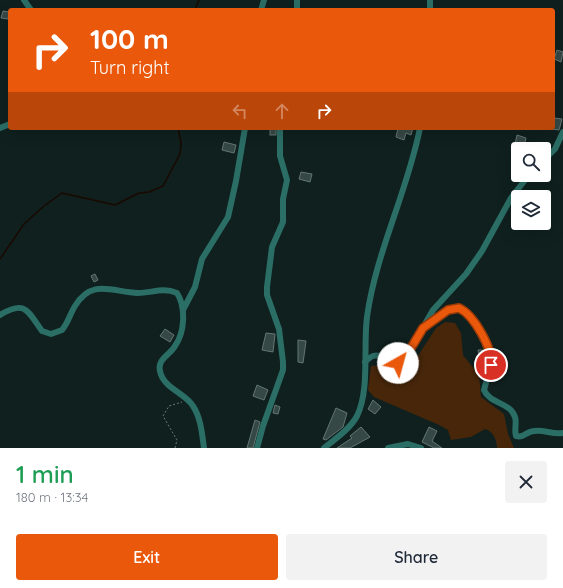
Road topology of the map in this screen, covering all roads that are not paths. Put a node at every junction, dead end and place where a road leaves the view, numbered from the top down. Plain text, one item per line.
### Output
1 (244, 130) edge
2 (280, 130) edge
3 (419, 130) edge
4 (563, 132) edge
5 (551, 153) edge
6 (524, 182) edge
7 (183, 310) junction
8 (0, 315) edge
9 (423, 328) junction
10 (365, 362) junction
11 (563, 433) edge
12 (204, 448) edge
13 (257, 448) edge
14 (324, 448) edge
15 (388, 448) edge
16 (421, 448) edge

1 - 7 street
2 - 13 street
3 - 10 street
4 - 5 street
6 - 9 street
7 - 8 street
7 - 12 street
9 - 10 street
9 - 11 street
10 - 14 street
15 - 16 street

